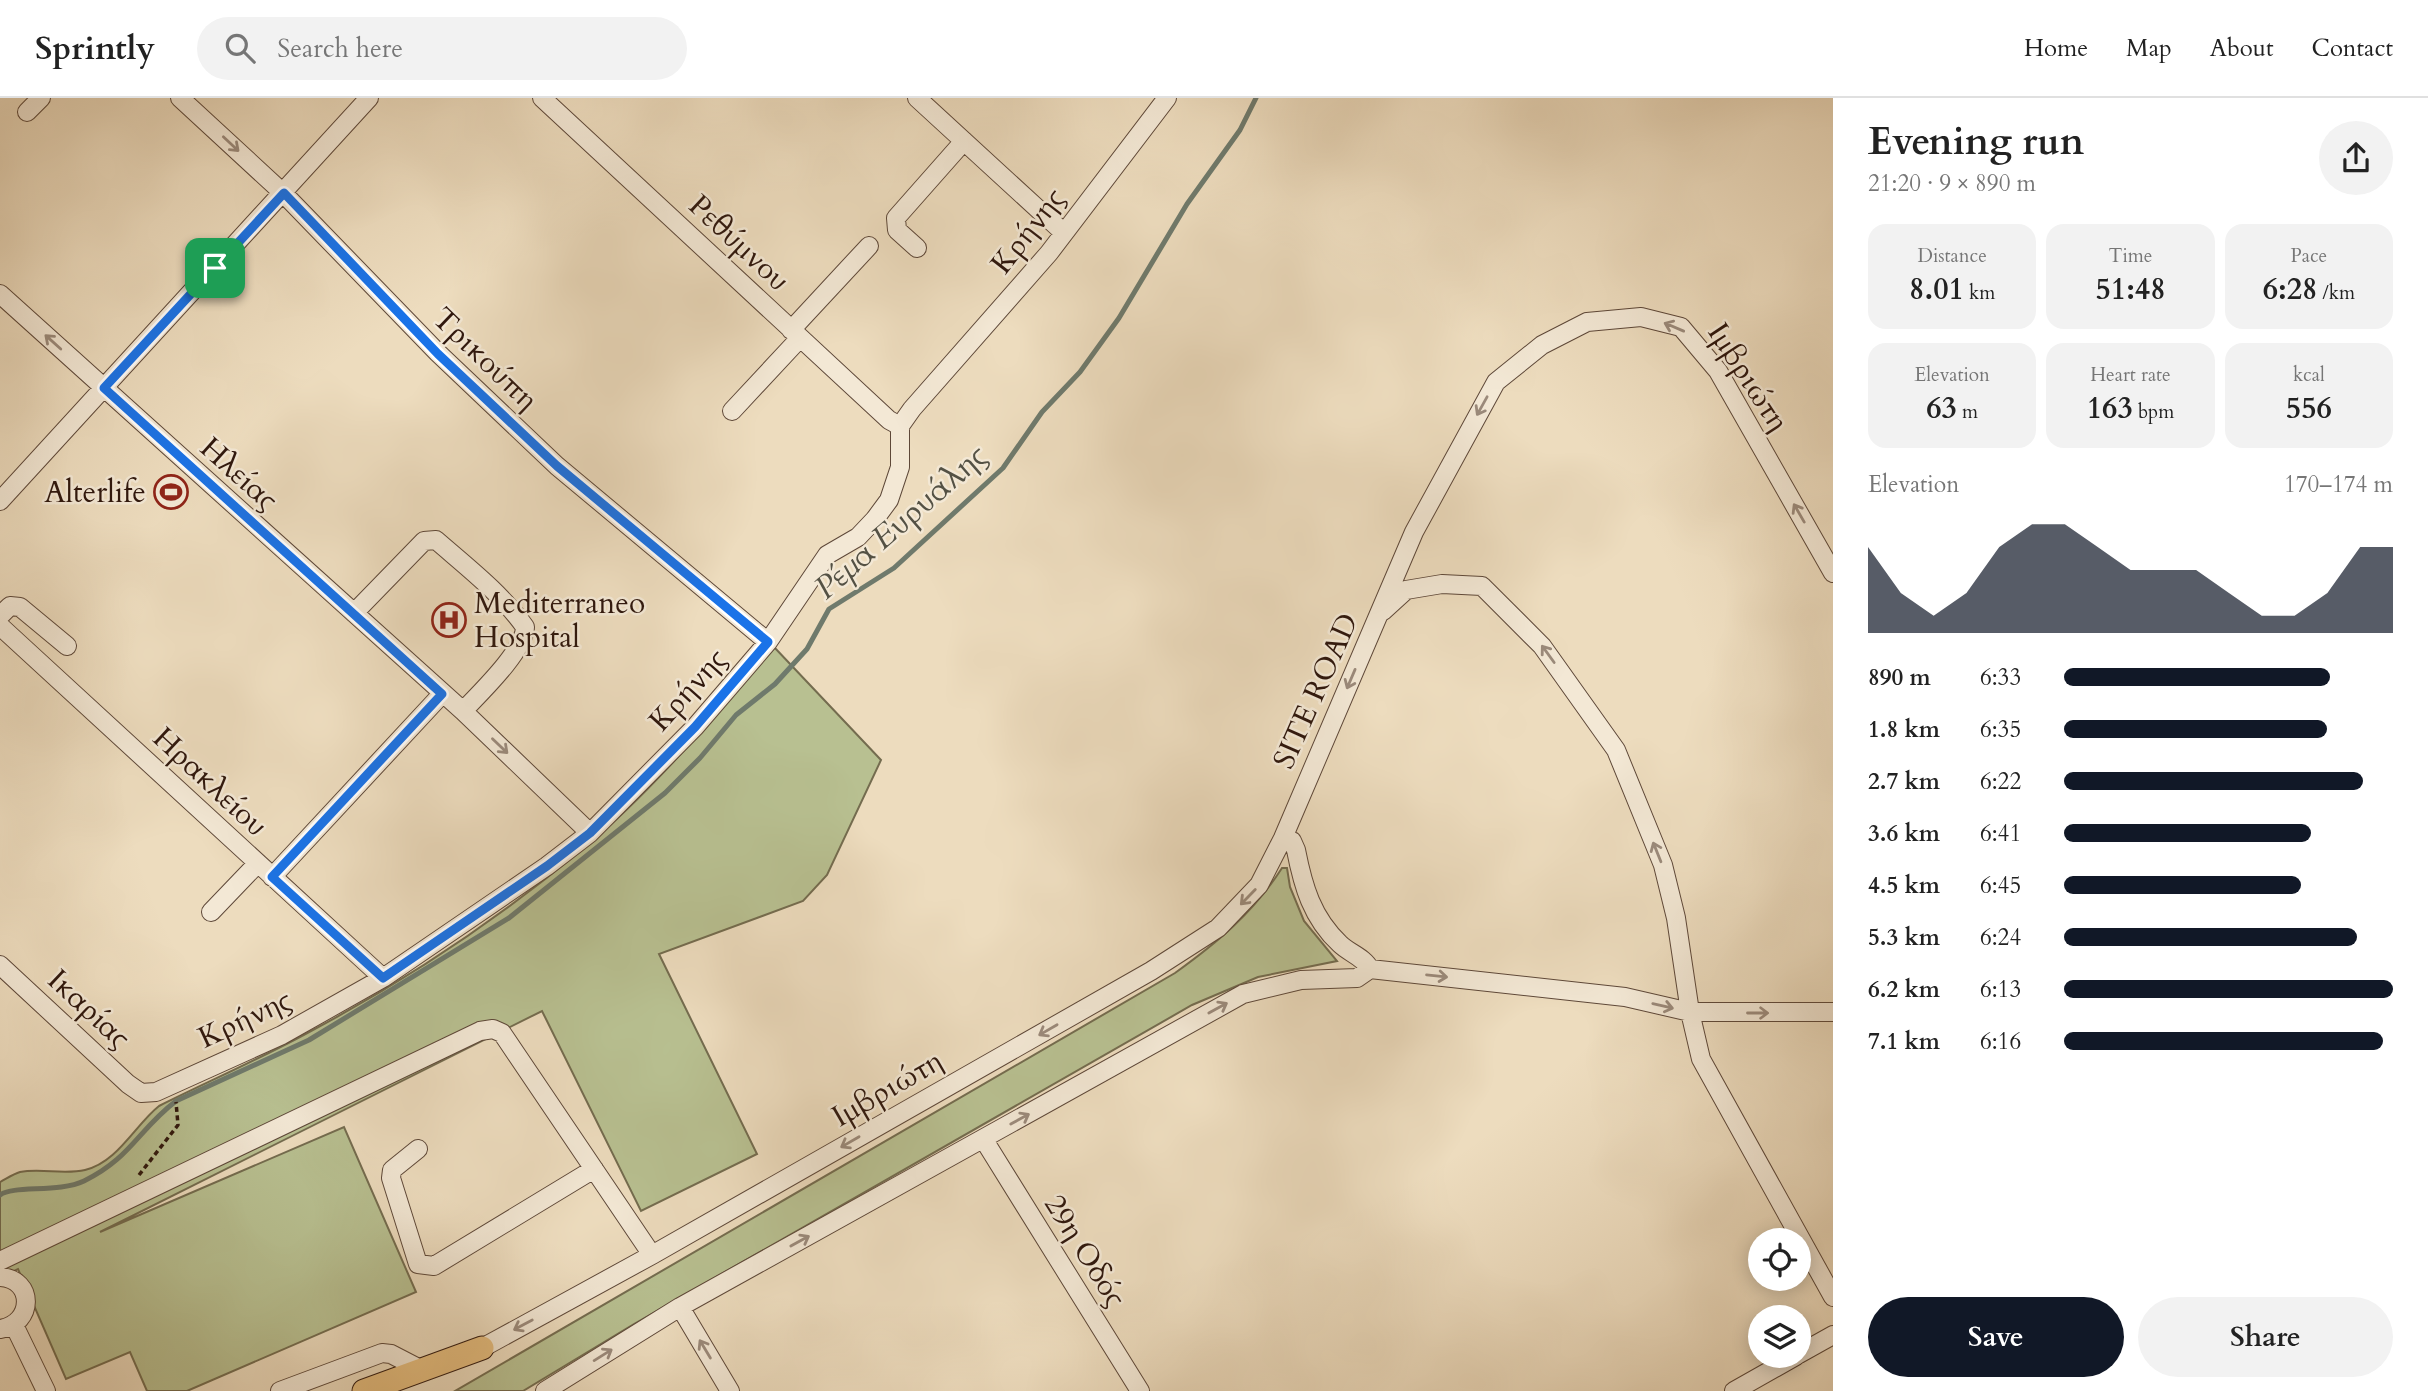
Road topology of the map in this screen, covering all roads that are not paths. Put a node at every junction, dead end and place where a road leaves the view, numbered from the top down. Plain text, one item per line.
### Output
1 (41, 98) edge
2 (180, 98) edge
3 (369, 98) edge
4 (542, 98) edge
5 (917, 98) edge
6 (1167, 98) edge
7 (27, 112) dead end
8 (964, 141) junction
9 (284, 193) junction
10 (1063, 232) junction
11 (869, 246) dead end
12 (916, 248) dead end
13 (0, 293) edge
14 (796, 334) junction
15 (104, 388) junction
16 (732, 411) dead end
17 (900, 426) junction
18 (0, 500) edge
19 (1833, 573) edge
20 (354, 613) junction
21 (0, 616) edge
22 (1378, 616) junction
23 (0, 626) edge
24 (768, 642) junction
25 (67, 646) dead end
26 (442, 694) junction
27 (463, 711) junction
28 (590, 833) junction
29 (1283, 838) junction
30 (257, 864) junction
31 (272, 877) junction
32 (211, 912) dead end
33 (0, 965) edge
34 (1370, 969) junction
35 (383, 978) junction
36 (1690, 1012) junction
37 (1833, 1012) edge
38 (141, 1093) joint
39 (984, 1140) junction
40 (418, 1149) dead end
41 (594, 1169) junction
42 (652, 1255) junction
43 (0, 1261) edge
44 (0, 1276) edge
45 (1833, 1297) edge
46 (680, 1307) junction
47 (7, 1327) edge
48 (1833, 1335) edge
49 (1811, 1347) edge
50 (482, 1348) junction
51 (1774, 1368) edge
52 (420, 1369) junction
53 (46, 1391) edge
54 (280, 1391) edge
55 (364, 1391) edge
56 (408, 1391) edge
57 (545, 1391) edge
58 (730, 1391) edge
59 (1139, 1391) edge
60 (1734, 1391) edge

1 - 7 street
2 -> 9 street, Τρικούπη
3 - 9 street
4 - 14 street, Ρεθύμνου
5 - 8 street
6 - 10 street, Κρήνης
8 - 10 street
8 - 12 street
9 - 15 street
9 - 24 street, Τρικούπη
10 - 17 street, Κρήνης
11 - 14 street
15 -> 13 street, Ηλείας
14 - 16 street
14 - 17 street, Ρεθύμνου
15 - 18 street
15 - 20 street, Ηλείας
17 - 24 street, Κρήνης
19 -> 22 street, Ιμβριώτη
20 - 26 street, Ηλείας
20 - 27 street
21 - 25 street
22 -> 29 street, SITE ROAD
36 -> 22 street, SITE ROAD
23 - 30 street, Ηρακλείου
24 - 28 street, Κρήνης
26 - 27 street, Ηλείας
26 - 31 street
27 -> 28 street, Ηλείας
28 - 35 street, Κρήνης
29 - 34 street
29 -> 42 street, Ιμβριώτη
30 - 31 street, Ηρακλείου
30 - 32 street
31 - 35 street, Ηρακλείου
33 - 38 street, Ικαρίας
34 -> 36 street
39 -> 34 street
35 - 38 street, Κρήνης
36 -> 37 street
36 - 45 street, SITE ROAD
46 -> 39 street
39 - 59 street, 29η Οδός
40 - 41 street
41 - 42 street
41 - 43 street
42 -> 50 street, Ιμβριώτη
44 - 47 street
57 -> 46 street
58 -> 46 street
47 - 53 street
48 - 49 street
50 - 52 main road
50 - 56 main road
51 - 60 street
52 - 54 street
52 - 55 main road

